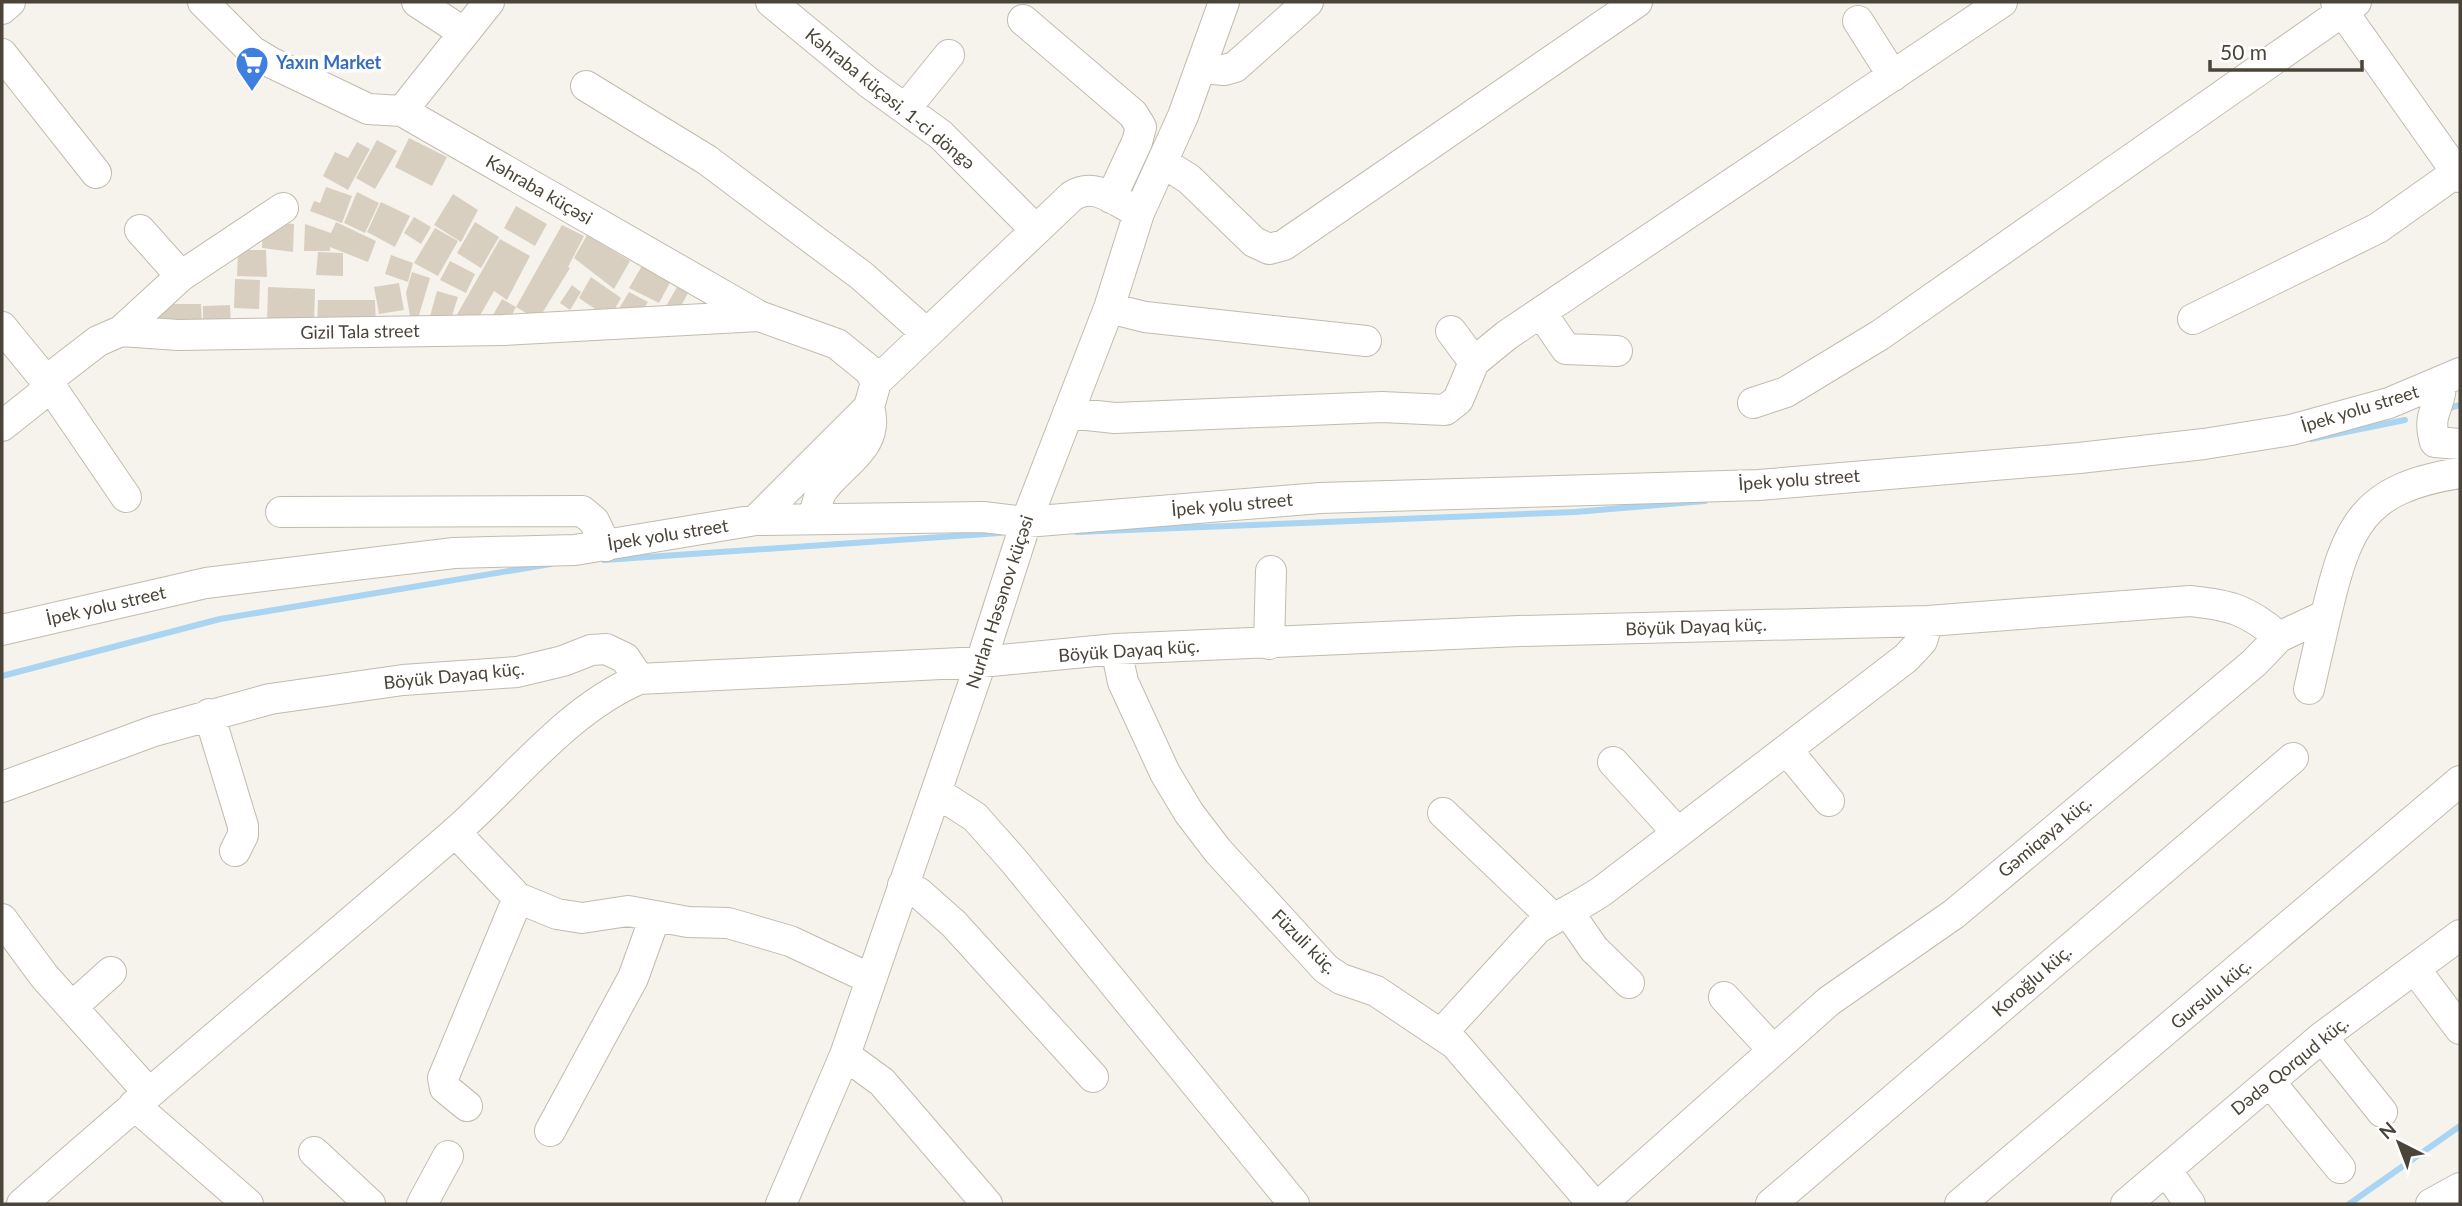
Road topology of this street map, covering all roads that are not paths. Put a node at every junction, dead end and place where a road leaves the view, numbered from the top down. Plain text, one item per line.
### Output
1 (10, 2) edge
2 (203, 2) edge
3 (417, 2) edge
4 (489, 2) edge
5 (771, 2) edge
6 (1224, 2) edge
7 (1308, 2) edge
8 (1637, 2) edge
9 (2002, 2) edge
10 (2345, 5) edge
11 (2, 9) edge
12 (1023, 20) dead end
13 (1858, 21) dead end
14 (463, 32) junction
15 (2, 54) edge
16 (948, 55) dead end
17 (1202, 68) junction
18 (1893, 76) junction
19 (586, 86) dead end
20 (906, 108) junction
21 (402, 111) junction
22 (1161, 162) junction
23 (96, 173) dead end
24 (2458, 174) edge
25 (1111, 198) junction
26 (283, 208) dead end
27 (1139, 213) junction
28 (140, 230) dead end
29 (1036, 230) junction
30 (181, 276) junction
31 (1110, 308) junction
32 (1542, 314) junction
33 (759, 316) junction
34 (2193, 319) dead end
35 (2, 327) edge
36 (121, 331) junction
37 (1451, 331) dead end
38 (926, 333) junction
39 (1366, 341) dead end
40 (1617, 351) dead end
41 (1474, 362) junction
42 (2450, 378) edge
43 (49, 384) junction
44 (872, 395) junction
45 (1753, 403) dead end
46 (1068, 413) junction
47 (2, 426) edge
48 (2460, 444) edge
49 (2460, 473) edge
50 (126, 497) dead end
51 (281, 512) dead end
52 (814, 518) junction
53 (756, 520) junction
54 (1026, 522) junction
55 (606, 546) junction
56 (1271, 571) dead end
57 (2326, 615) junction
58 (1928, 621) junction
59 (2, 630) edge
60 (2279, 637) junction
61 (1269, 644) junction
62 (1116, 649) junction
63 (981, 662) junction
64 (639, 679) junction
65 (2309, 689) dead end
66 (209, 714) junction
67 (1787, 750) junction
68 (2293, 758) dead end
69 (1613, 762) dead end
70 (2460, 781) edge
71 (2, 787) edge
72 (936, 792) junction
73 (1829, 801) dead end
74 (1443, 814) dead end
75 (455, 832) junction
76 (1678, 833) junction
77 (234, 851) dead end
78 (903, 885) junction
79 (518, 898) junction
80 (1561, 916) junction
81 (655, 917) junction
82 (2, 919) edge
83 (2460, 935) edge
84 (2415, 970) junction
85 (111, 972) dead end
86 (871, 979) junction
87 (1629, 982) dead end
88 (1724, 997) dead end
89 (72, 1007) junction
90 (2460, 1029) edge
91 (1442, 1033) junction
92 (2322, 1037) junction
93 (1772, 1049) junction
94 (845, 1055) junction
95 (1093, 1077) dead end
96 (2270, 1082) junction
97 (141, 1099) junction
98 (467, 1106) dead end
99 (2382, 1112) dead end
100 (550, 1131) dead end
101 (314, 1152) dead end
102 (448, 1156) dead end
103 (2340, 1168) dead end
104 (2166, 1170) junction
105 (2460, 1188) edge
106 (2, 1198) edge
107 (8, 1204) edge
108 (22, 1204) edge
109 (248, 1204) edge
110 (370, 1204) edge
111 (422, 1204) edge
112 (781, 1204) edge
113 (987, 1204) edge
114 (1294, 1204) edge
115 (1593, 1204) edge
116 (1601, 1204) edge
117 (1771, 1204) edge
118 (1960, 1204) edge
119 (2126, 1204) edge
120 (2190, 1204) edge
121 (2431, 1204) edge

1 - 11 street
2 - 21 street, Kəhraba küçəsi
3 - 14 street
4 - 14 street
5 - 20 street, Kəhraba küçəsi, 1-ci döngə
6 - 17 street, Nurlan Həsənov küçəsi
7 - 17 street
8 - 22 street
9 - 18 street
10 - 24 street
10 - 45 street
12 - 25 street
13 - 18 street
14 - 21 street
15 - 23 street
16 - 20 street
17 - 22 street, Nurlan Həsənov küçəsi
18 - 32 street
19 - 38 street
20 - 29 street, Kəhraba küçəsi, 1-ci döngə
21 - 33 street, Kəhraba küçəsi
22 - 27 street, Nurlan Həsənov küçəsi
24 - 34 street
25 - 27 street
25 - 29 street
26 - 30 street
27 - 31 street, Nurlan Həsənov küçəsi
28 - 30 street
29 - 38 street
30 - 36 street
31 - 39 street
31 - 46 street, Nurlan Həsənov küçəsi
32 - 40 street
32 - 41 street
33 - 36 street, Gizil Tala street
33 - 44 street, Kəhraba küçəsi
35 - 43 street
36 - 43 street
37 - 41 street
38 - 44 street
41 - 46 street
42 - 48 street
42 - 54 street, İpek yolu street
43 - 47 street
43 - 50 street
44 - 52 street
44 - 53 street
46 - 54 street, Nurlan Həsənov küçəsi
49 - 57 street
51 - 55 street
52 - 53 street, İpek yolu street
52 - 54 street, İpek yolu street
53 - 55 street, İpek yolu street
54 - 63 street, Nurlan Həsənov küçəsi
55 - 59 street, İpek yolu street
56 - 61 street
57 - 60 street, Gəmiqaya küç.
57 - 65 street
58 - 60 street, Böyük Dayaq küç.
58 - 61 street, Böyük Dayaq küç.
58 - 67 street
60 - 93 street, Gəmiqaya küç.
61 - 62 street, Böyük Dayaq küç.
62 - 63 street, Böyük Dayaq küç.
62 - 91 street, Füzuli küç.
63 - 64 street, Böyük Dayaq küç.
63 - 72 street, Nurlan Həsənov küçəsi
64 - 66 street, Böyük Dayaq küç.
64 - 75 street
66 - 71 street, Böyük Dayaq küç.
66 - 77 street
67 - 73 street
67 - 76 street
68 - 117 street, Koroğlu küç.
69 - 76 street
70 - 118 street, Gursulu küç.
72 - 78 street, Nurlan Həsənov küçəsi
72 - 114 street
74 - 80 street
75 - 79 street
75 - 97 street
76 - 80 street
78 - 86 street, Nurlan Həsənov küçəsi
78 - 95 street
79 - 81 street
79 - 98 street
80 - 87 street
80 - 91 street
81 - 86 street
81 - 100 street
82 - 89 street
83 - 84 street, Dədə Qorqud küç.
84 - 90 street
84 - 92 street, Dədə Qorqud küç.
85 - 89 street
86 - 94 street, Nurlan Həsənov küçəsi
88 - 93 street
89 - 97 street
91 - 115 street, Füzuli küç.
92 - 96 street, Dədə Qorqud küç.
92 - 99 street
93 - 116 street, Gəmiqaya küç.
94 - 112 street, Nurlan Həsənov küçəsi
94 - 113 street
96 - 103 street
96 - 104 street, Dədə Qorqud küç.
97 - 108 street
97 - 109 street
101 - 110 street
102 - 111 street
104 - 119 street, Dədə Qorqud küç.
104 - 120 street
105 - 121 street
106 - 107 street

